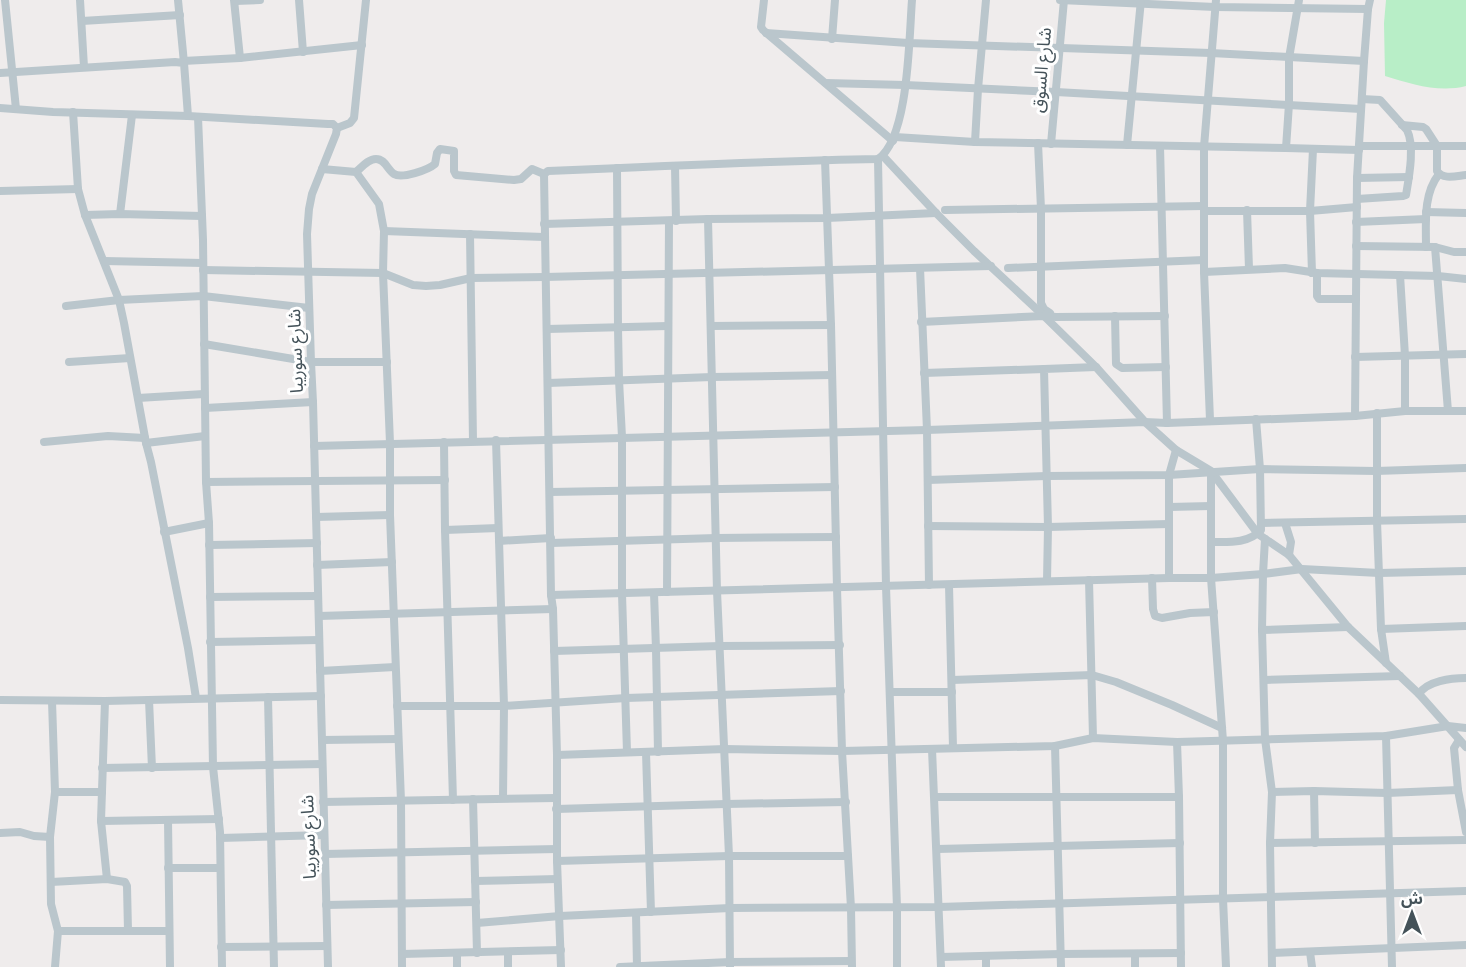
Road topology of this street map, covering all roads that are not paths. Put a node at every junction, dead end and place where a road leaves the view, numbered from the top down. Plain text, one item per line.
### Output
1 (4, 0) edge
2 (80, 0) edge
3 (178, 0) edge
4 (260, 0) edge
5 (299, 0) edge
6 (366, 0) edge
7 (764, 0) edge
8 (835, 0) edge
9 (912, 0) edge
10 (986, 0) edge
11 (1063, 0) edge
12 (235, 1) edge
13 (1141, 2) edge
14 (1216, 3) edge
15 (1299, 4) edge
16 (1369, 4) edge
17 (180, 15) junction
18 (82, 21) junction
19 (766, 33) junction
20 (832, 39) junction
21 (908, 43) junction
22 (362, 45) junction
23 (982, 45) junction
24 (1060, 49) junction
25 (1137, 51) junction
26 (303, 52) junction
27 (1210, 54) junction
28 (240, 58) junction
29 (1289, 58) junction
30 (1364, 61) junction
31 (183, 62) junction
32 (84, 68) junction
33 (12, 72) junction
34 (0, 73) edge
35 (826, 83) junction
36 (905, 85) junction
37 (978, 89) junction
38 (1056, 92) junction
39 (1132, 97) junction
40 (1362, 99) junction
41 (1207, 101) junction
42 (1289, 104) junction
43 (0, 108) edge
44 (16, 109) junction
45 (1361, 109) junction
46 (73, 112) junction
47 (132, 115) junction
48 (188, 116) junction
49 (198, 117) junction
50 (1402, 125) junction
51 (337, 128) junction
52 (894, 139) junction
53 (975, 142) junction
54 (1038, 143) junction
55 (1051, 144) junction
56 (1127, 145) junction
57 (1160, 146) junction
58 (1411, 146) junction
59 (1437, 146) junction
60 (1466, 146) edge
61 (1204, 147) junction
62 (1286, 148) junction
63 (1359, 148) junction
64 (1313, 149) junction
65 (881, 157) junction
66 (825, 160) junction
67 (675, 166) junction
68 (617, 168) junction
69 (322, 169) junction
70 (356, 172) junction
71 (544, 174) junction
72 (1439, 174) junction
73 (1466, 176) edge
74 (1409, 177) junction
75 (1357, 178) junction
76 (78, 189) junction
77 (0, 191) edge
78 (1357, 203) junction
79 (1162, 207) junction
80 (1204, 208) junction
81 (1041, 209) junction
82 (1246, 210) junction
83 (940, 211) junction
84 (1310, 211) junction
85 (1466, 213) edge
86 (120, 214) junction
87 (86, 215) junction
88 (878, 215) junction
89 (202, 216) junction
90 (1426, 216) junction
91 (827, 218) junction
92 (708, 219) junction
93 (672, 221) junction
94 (1356, 222) junction
95 (617, 223) junction
96 (544, 224) junction
97 (384, 231) junction
98 (470, 234) junction
99 (544, 237) junction
100 (1356, 246) junction
101 (1431, 247) junction
102 (1466, 252) edge
103 (1204, 260) junction
104 (104, 261) junction
105 (1164, 263) junction
106 (991, 266) junction
107 (203, 267) junction
108 (1042, 267) junction
109 (920, 268) junction
110 (1008, 268) dead end
111 (880, 269) junction
112 (1249, 269) junction
113 (830, 270) junction
114 (1466, 270) edge
115 (308, 272) junction
116 (1204, 272) junction
117 (383, 273) junction
118 (710, 273) junction
119 (1315, 273) junction
120 (668, 274) junction
121 (617, 275) junction
122 (1356, 275) junction
123 (1400, 275) junction
124 (1438, 276) junction
125 (545, 277) junction
126 (471, 278) junction
127 (1466, 279) edge
128 (203, 296) junction
129 (1356, 299) junction
130 (118, 300) junction
131 (66, 306) dead end
132 (309, 308) junction
133 (1044, 315) junction
134 (1166, 315) junction
135 (1115, 316) junction
136 (1056, 317) junction
137 (921, 322) junction
138 (831, 325) junction
139 (668, 326) junction
140 (711, 326) junction
141 (618, 328) junction
142 (547, 329) junction
143 (204, 344) junction
144 (1466, 354) edge
145 (1444, 355) junction
146 (1405, 356) junction
147 (1355, 357) junction
148 (130, 358) junction
149 (69, 362) dead end
150 (311, 362) junction
151 (387, 362) junction
152 (1096, 367) junction
153 (1166, 367) junction
154 (1044, 369) junction
155 (924, 373) junction
156 (832, 375) junction
157 (712, 377) junction
158 (668, 379) junction
159 (619, 380) junction
160 (548, 383) junction
161 (204, 394) junction
162 (138, 398) junction
163 (313, 402) junction
164 (205, 408) junction
165 (1405, 411) junction
166 (1448, 411) junction
167 (1466, 411) edge
168 (1377, 413) junction
169 (1355, 416) junction
170 (1256, 419) junction
171 (1210, 420) junction
172 (1145, 422) junction
173 (1167, 423) junction
174 (1046, 426) junction
175 (927, 430) junction
176 (884, 431) junction
177 (833, 432) junction
178 (714, 435) junction
179 (205, 436) junction
180 (669, 436) junction
181 (622, 437) junction
182 (549, 439) junction
183 (146, 440) junction
184 (496, 440) junction
185 (473, 441) junction
186 (44, 442) dead end
187 (444, 442) junction
188 (390, 443) junction
189 (314, 446) junction
190 (1176, 450) junction
191 (1466, 468) edge
192 (1260, 469) junction
193 (1211, 471) junction
194 (1376, 471) junction
195 (1169, 475) junction
196 (1047, 476) junction
197 (389, 480) junction
198 (445, 480) junction
199 (928, 480) junction
200 (315, 481) junction
201 (206, 482) junction
202 (835, 487) junction
203 (715, 489) junction
204 (668, 490) junction
205 (622, 491) junction
206 (550, 492) junction
207 (1211, 506) junction
208 (1169, 507) junction
209 (390, 515) junction
210 (316, 517) junction
211 (1466, 519) edge
212 (1377, 521) junction
213 (209, 523) junction
214 (1286, 523) junction
215 (1169, 524) junction
216 (1261, 524) junction
217 (928, 526) junction
218 (1048, 527) junction
219 (498, 528) junction
220 (445, 530) junction
221 (164, 532) junction
222 (1261, 536) junction
223 (837, 537) junction
224 (716, 538) junction
225 (668, 539) junction
226 (499, 541) junction
227 (551, 541) junction
228 (623, 541) junction
229 (1211, 542) junction
230 (317, 543) junction
231 (209, 545) junction
232 (1289, 555) junction
233 (392, 562) junction
234 (318, 565) junction
235 (1302, 569) junction
236 (1466, 571) edge
237 (1379, 573) junction
238 (1263, 574) junction
239 (1152, 578) junction
240 (1169, 578) junction
241 (1211, 578) junction
242 (1089, 580) junction
243 (1047, 581) junction
244 (928, 585) junction
245 (949, 585) junction
246 (886, 586) junction
247 (837, 588) junction
248 (717, 591) junction
249 (667, 592) junction
250 (654, 593) junction
251 (622, 594) junction
252 (551, 595) junction
253 (318, 596) junction
254 (210, 597) junction
255 (553, 609) junction
256 (501, 610) junction
257 (448, 612) junction
258 (1214, 612) junction
259 (393, 613) junction
260 (319, 616) junction
261 (1466, 626) edge
262 (1348, 627) junction
263 (1381, 629) junction
264 (1262, 630) junction
265 (319, 640) junction
266 (210, 642) junction
267 (840, 645) junction
268 (720, 646) junction
269 (657, 649) junction
270 (625, 650) junction
271 (554, 651) junction
272 (1386, 663) junction
273 (395, 667) junction
274 (320, 671) junction
275 (1092, 675) junction
276 (1400, 676) junction
277 (1466, 678) edge
278 (952, 680) junction
279 (1263, 680) junction
280 (841, 691) junction
281 (890, 692) junction
282 (952, 693) junction
283 (1419, 694) junction
284 (721, 695) junction
285 (321, 696) junction
286 (267, 697) junction
287 (658, 697) junction
288 (196, 698) junction
289 (213, 698) junction
290 (626, 698) junction
291 (0, 700) edge
292 (150, 700) junction
293 (52, 701) junction
294 (105, 701) junction
295 (554, 704) junction
296 (397, 706) junction
297 (450, 706) junction
298 (504, 706) junction
299 (1448, 726) junction
300 (1222, 728) junction
301 (1466, 728) edge
302 (1386, 736) junction
303 (1093, 738) junction
304 (398, 739) junction
305 (322, 740) junction
306 (1265, 740) junction
307 (1223, 741) junction
308 (1177, 742) junction
309 (1463, 744) edge
310 (1055, 746) junction
311 (953, 748) junction
312 (725, 749) junction
313 (932, 749) junction
314 (891, 750) junction
315 (842, 751) junction
316 (627, 752) junction
317 (646, 752) junction
318 (658, 752) junction
319 (557, 755) junction
320 (322, 764) junction
321 (269, 765) junction
322 (213, 767) junction
323 (102, 768) junction
324 (152, 768) junction
325 (1314, 790) junction
326 (1458, 790) junction
327 (55, 792) junction
328 (102, 792) junction
329 (1272, 792) junction
330 (1387, 793) junction
331 (1056, 796) junction
332 (935, 797) junction
333 (1179, 797) junction
334 (503, 798) junction
335 (556, 798) junction
336 (473, 799) junction
337 (453, 800) junction
338 (401, 801) junction
339 (323, 802) junction
340 (846, 802) junction
341 (726, 804) junction
342 (647, 806) junction
343 (556, 809) junction
344 (219, 819) junction
345 (168, 820) junction
346 (101, 821) junction
347 (1466, 832) edge
348 (0, 833) edge
349 (324, 835) junction
350 (50, 837) junction
351 (272, 837) junction
352 (220, 838) junction
353 (1466, 840) edge
354 (1388, 842) junction
355 (1180, 843) junction
356 (1270, 843) junction
357 (1315, 843) junction
358 (1058, 847) junction
359 (557, 849) junction
360 (937, 849) junction
361 (475, 851) junction
362 (400, 852) junction
363 (325, 854) junction
364 (729, 856) junction
365 (848, 856) junction
366 (649, 858) junction
367 (557, 861) junction
368 (168, 868) junction
369 (220, 868) junction
370 (107, 879) junction
371 (557, 879) junction
372 (475, 881) junction
373 (51, 882) junction
374 (1466, 891) edge
375 (1390, 894) junction
376 (1272, 897) junction
377 (1181, 899) junction
378 (1223, 899) junction
379 (476, 902) junction
380 (1060, 903) junction
381 (401, 905) junction
382 (326, 906) junction
383 (939, 907) junction
384 (730, 908) junction
385 (851, 908) junction
386 (897, 908) junction
387 (651, 912) junction
388 (636, 913) junction
389 (560, 916) junction
390 (477, 923) junction
391 (58, 931) junction
392 (128, 931) junction
393 (169, 931) junction
394 (1466, 945) edge
395 (327, 946) junction
396 (221, 947) junction
397 (274, 947) junction
398 (1392, 949) junction
399 (561, 950) junction
400 (508, 952) junction
401 (1310, 952) junction
402 (457, 953) junction
403 (477, 953) junction
404 (1181, 953) junction
405 (1272, 953) junction
406 (402, 954) junction
407 (1061, 954) junction
408 (1135, 954) junction
409 (986, 956) junction
410 (941, 957) junction
411 (851, 964) edge
412 (730, 965) edge
413 (637, 966) edge
414 (55, 967) edge
415 (170, 967) edge
416 (222, 967) edge
417 (274, 967) edge
418 (328, 967) edge
419 (402, 967) edge
420 (457, 967) edge
421 (508, 967) edge
422 (561, 967) edge
423 (620, 967) edge
424 (897, 967) edge
425 (941, 967) edge
426 (986, 967) edge
427 (1061, 967) edge
428 (1135, 967) edge
429 (1181, 967) edge
430 (1226, 967) edge
431 (1272, 967) edge
432 (1312, 967) edge
433 (1392, 967) edge

1 - 33 street
2 - 18 street
3 - 17 street
4 - 12 street
5 - 26 street
6 - 22 street
7 - 19 street
8 - 20 street
9 - 21 street
10 - 23 street
11 - 13 street
11 - 24 street, شارع السوق
12 - 28 street
13 - 14 street
13 - 25 street
14 - 15 street
14 - 27 street
15 - 16 street
15 - 29 street
16 - 30 street
17 - 18 street
17 - 31 street
18 - 32 street
19 - 20 street
19 - 35 street
20 - 21 street
21 - 23 street
21 - 36 street
22 - 26 street
22 - 51 street
23 - 24 street
23 - 37 street
24 - 25 street
24 - 38 street, شارع السوق
25 - 27 street
25 - 39 street
26 - 28 street
27 - 29 street
27 - 41 street
28 - 31 street
29 - 30 street
29 - 42 street
30 - 40 street
31 - 32 street
31 - 48 street
32 - 33 street
33 - 34 street
33 - 44 street
35 - 36 street
35 - 52 street
36 - 37 street
36 - 52 street
37 - 38 street
37 - 53 street
38 - 39 street
38 - 55 street, شارع السوق
39 - 41 street
39 - 56 street
40 - 45 street
40 - 50 street
41 - 42 street
41 - 61 street
42 - 45 street
42 - 62 street
43 - 44 street
44 - 46 street
45 - 63 street
46 - 47 street
46 - 76 street
47 - 48 street
47 - 86 street
48 - 49 street
49 - 51 street
49 - 89 street
50 - 58 street
50 - 59 street
51 - 69 street, شارع سوريبا
52 - 53 street
52 - 65 street
53 - 54 street
54 - 55 street
54 - 81 street
55 - 56 street
56 - 57 street
57 - 61 street
57 - 79 street
58 - 59 street
58 - 63 street
58 - 74 street
59 - 60 street
59 - 72 street
61 - 62 street
61 - 80 street
62 - 64 street
63 - 64 street
63 - 75 street
64 - 84 street
65 - 66 street
65 - 83 street
65 - 88 street
66 - 67 street
66 - 91 street
67 - 68 street
67 - 93 street
68 - 71 street
68 - 95 street
69 - 70 street
69 - 115 street, شارع سوريبا
70 - 71 street
70 - 97 street
71 - 96 street
72 - 73 street
72 - 90 street
74 - 75 street
74 - 78 street
75 - 78 street
76 - 77 street
76 - 87 street
78 - 84 street
78 - 94 street
79 - 80 street
79 - 81 street
79 - 105 street
80 - 82 street
80 - 103 street
81 - 83 street
81 - 108 street
82 - 84 street
82 - 112 street
83 - 88 street
83 - 106 street
84 - 119 street
85 - 90 street
86 - 87 street
86 - 89 street
87 - 104 street
88 - 91 street
88 - 111 street
89 - 107 street
90 - 94 street
90 - 101 street
91 - 92 street
91 - 113 street
92 - 93 street
92 - 118 street
93 - 95 street
93 - 120 street
94 - 100 street
95 - 96 street
95 - 121 street
96 - 99 street
97 - 98 street
97 - 117 street
98 - 99 street
98 - 126 street
99 - 125 street
100 - 101 street
100 - 122 street
101 - 102 street
101 - 124 street
103 - 105 street
103 - 116 street
104 - 107 street
104 - 130 street
105 - 108 street
105 - 134 street
106 - 109 street
106 - 133 street
107 - 115 street
107 - 128 street
108 - 110 street
108 - 136 street
109 - 111 street
109 - 137 street
111 - 113 street
111 - 176 street
112 - 116 street
112 - 119 street
113 - 118 street
113 - 138 street
114 - 127 street
115 - 117 street
115 - 132 street, شارع سوريبا
116 - 171 street
117 - 126 street
117 - 151 street
118 - 120 street
118 - 140 street
119 - 122 street
119 - 129 street
120 - 121 street
120 - 139 street
121 - 125 street
121 - 141 street
122 - 123 street
122 - 129 street
123 - 124 street
123 - 146 street
124 - 127 street
124 - 145 street
125 - 126 street
125 - 142 street
126 - 185 street
128 - 130 street
128 - 132 street
128 - 143 street
129 - 147 street
130 - 131 street
130 - 148 street
132 - 150 street, شارع سوريبا
133 - 136 street
133 - 137 street
133 - 152 street
134 - 135 street
134 - 153 street
135 - 136 street
135 - 153 street
137 - 155 street
138 - 140 street
138 - 156 street
139 - 141 street
139 - 158 street
140 - 157 street
141 - 142 street
141 - 159 street
142 - 160 street
143 - 150 street
143 - 161 street
144 - 145 street
145 - 146 street
145 - 166 street
146 - 147 street
146 - 165 street
147 - 169 street
148 - 149 street
148 - 162 street
150 - 151 street
150 - 163 street, شارع سوريبا
151 - 188 street
152 - 154 street
152 - 172 street
153 - 173 street
154 - 155 street
154 - 174 street
155 - 175 street
156 - 157 street
156 - 177 street
157 - 158 street
157 - 178 street
158 - 159 street
158 - 180 street
159 - 160 street
159 - 181 street
160 - 182 street
161 - 162 street
161 - 164 street
162 - 183 street
163 - 164 street
163 - 189 street, شارع سوريبا
164 - 179 street
165 - 166 street
165 - 168 street
166 - 167 street
168 - 169 street
168 - 194 street
169 - 170 street
170 - 171 street
170 - 192 street
171 - 173 street
172 - 173 street
172 - 174 street
172 - 190 street
174 - 175 street
174 - 196 street
175 - 176 street
175 - 199 street
176 - 177 street
176 - 246 street
177 - 178 street
177 - 202 street
178 - 180 street
178 - 203 street
179 - 183 street
179 - 201 street
180 - 181 street
180 - 204 street
181 - 182 street
181 - 205 street
182 - 184 street
182 - 206 street
183 - 186 street
183 - 221 street
184 - 185 street
184 - 219 street
185 - 187 street
187 - 188 street
187 - 198 street
188 - 189 street
188 - 197 street
189 - 200 street, شارع سوريبا
190 - 193 street
190 - 195 street
191 - 194 street
192 - 193 street
192 - 194 street
192 - 216 street
193 - 195 street
193 - 207 street
193 - 222 street
194 - 212 street
195 - 196 street
195 - 208 street
196 - 199 street
196 - 218 street
197 - 198 street
197 - 200 street
197 - 209 street
198 - 220 street
199 - 217 street
200 - 201 street
200 - 210 street, شارع سوريبا
201 - 213 street
202 - 203 street
202 - 223 street
203 - 204 street
203 - 224 street
204 - 205 street
204 - 225 street
205 - 206 street
205 - 228 street
206 - 227 street
207 - 208 street
207 - 229 street
208 - 215 street
209 - 210 street
209 - 233 street
210 - 230 street, شارع سوريبا
211 - 212 street
212 - 214 street
212 - 237 street
213 - 221 street
213 - 231 street
214 - 216 street
214 - 232 street
215 - 218 street
215 - 240 street
216 - 222 street
217 - 218 street
217 - 244 street
218 - 243 street
219 - 220 street
219 - 226 street
220 - 257 street
221 - 288 street
222 - 229 street
222 - 232 street
222 - 238 street
223 - 224 street
223 - 247 street
224 - 225 street
224 - 248 street
225 - 228 street
225 - 249 street
226 - 227 street
226 - 256 street
227 - 228 street
227 - 252 street
228 - 251 street
229 - 241 street
230 - 231 street
230 - 234 street, شارع سوريبا
231 - 254 street
232 - 235 street
233 - 234 street
233 - 259 street
234 - 253 street, شارع سوريبا
235 - 237 street
235 - 238 street
235 - 262 street
236 - 237 street
237 - 263 street
238 - 241 street
238 - 264 street
239 - 240 street
239 - 242 street
239 - 258 street
240 - 241 street
241 - 258 street
242 - 243 street
242 - 275 street
243 - 245 street
244 - 245 street
244 - 246 street
245 - 278 street
246 - 247 street
246 - 281 street
247 - 248 street
247 - 267 street
248 - 249 street
248 - 268 street
249 - 250 street
250 - 251 street
250 - 269 street
251 - 252 street
251 - 270 street
252 - 255 street
253 - 254 street
253 - 260 street, شارع سوريبا
254 - 266 street
255 - 256 street
255 - 271 street
256 - 257 street
256 - 298 street
257 - 259 street
257 - 297 street
258 - 300 street
259 - 260 street
259 - 273 street
260 - 265 street, شارع سوريبا
261 - 263 street
262 - 264 street
262 - 272 street
263 - 272 street
264 - 279 street
265 - 266 street
265 - 274 street, شارع سوريبا
266 - 289 street
267 - 268 street
267 - 280 street
268 - 269 street
268 - 284 street
269 - 270 street
269 - 287 street
270 - 271 street
270 - 290 street
271 - 295 street
272 - 276 street
273 - 274 street
273 - 296 street
274 - 285 street, شارع سوريبا
275 - 278 street
275 - 300 street
275 - 303 street
276 - 279 street
276 - 283 street
277 - 283 street
278 - 282 street
279 - 306 street
280 - 284 street
280 - 315 street
281 - 282 street
281 - 314 street
282 - 311 street
283 - 299 street
284 - 287 street
284 - 312 street
285 - 286 street
285 - 305 street, شارع سوريبا
286 - 289 street
286 - 321 street
287 - 290 street
287 - 318 street
288 - 289 street
288 - 292 street
289 - 322 street
290 - 295 street
290 - 316 street
291 - 293 street
292 - 294 street
292 - 324 street
293 - 294 street
293 - 327 street
294 - 323 street
295 - 298 street
295 - 319 street
296 - 297 street
296 - 304 street
297 - 298 street
297 - 337 street
298 - 334 street
299 - 301 street
299 - 302 street
299 - 309 street
300 - 307 street
302 - 306 street
302 - 330 street
303 - 308 street
303 - 310 street
304 - 305 street
304 - 338 street
305 - 320 street, شارع سوريبا
306 - 307 street
306 - 329 street
307 - 308 street
307 - 378 street
308 - 333 street
309 - 326 street
310 - 311 street
310 - 331 street
311 - 313 street
312 - 315 street
312 - 318 street
312 - 341 street
313 - 314 street
313 - 332 street
314 - 315 street
314 - 386 street
315 - 340 street
316 - 317 street
316 - 319 street
317 - 318 street
317 - 342 street
319 - 335 street
320 - 321 street
320 - 339 street, شارع سوريبا
321 - 322 street
321 - 351 street
322 - 324 street
322 - 344 street
323 - 324 street
323 - 328 street
325 - 329 street
325 - 330 street
325 - 357 street
326 - 330 street
326 - 347 street
327 - 328 street
327 - 350 street
328 - 346 street
329 - 356 street
330 - 354 street
331 - 332 street
331 - 333 street
331 - 358 street
332 - 360 street
333 - 355 street
334 - 335 street
334 - 336 street
335 - 343 street
336 - 337 street
336 - 361 street
337 - 338 street
338 - 339 street
338 - 362 street
339 - 349 street, شارع سوريبا
340 - 341 street
340 - 365 street
341 - 342 street
341 - 364 street
342 - 343 street
342 - 366 street
343 - 359 street
344 - 345 street
344 - 352 street
345 - 346 street
345 - 368 street
346 - 370 street
348 - 350 street
349 - 351 street
349 - 363 street, شارع سوريبا
350 - 373 street
351 - 352 street
351 - 397 street
352 - 369 street
353 - 354 street
354 - 357 street
354 - 375 street
355 - 358 street
355 - 377 street
356 - 357 street
356 - 376 street
358 - 360 street
358 - 380 street
359 - 361 street
359 - 367 street
360 - 383 street
361 - 362 street
361 - 372 street
362 - 363 street
362 - 381 street
363 - 382 street, شارع سوريبا
364 - 365 street
364 - 366 street
364 - 384 street
365 - 385 street
366 - 367 street
366 - 387 street
367 - 371 street
368 - 369 street
368 - 393 street
369 - 396 street
370 - 373 street
370 - 392 street
371 - 372 street
371 - 389 street
372 - 379 street
373 - 391 street
374 - 375 street
375 - 376 street
375 - 398 street
376 - 378 street
376 - 405 street
377 - 378 street
377 - 380 street
377 - 404 street
378 - 430 street
379 - 381 street
379 - 390 street
380 - 383 street
380 - 407 street
381 - 382 street
381 - 406 street
382 - 395 street, شارع سوريبا
383 - 386 street
383 - 410 street
384 - 385 street
384 - 387 street
384 - 412 street
385 - 386 street
385 - 411 street
386 - 424 street
387 - 388 street
388 - 389 street
388 - 413 street
389 - 390 street
389 - 399 street
390 - 403 street
391 - 392 street
391 - 414 street
392 - 393 street
393 - 415 street
394 - 398 street
395 - 397 street
395 - 418 street, شارع سوريبا
396 - 397 street
396 - 416 street
397 - 417 street
398 - 401 street
398 - 433 street
399 - 400 street
399 - 422 street
400 - 403 street
400 - 421 street
401 - 405 street
401 - 432 street
402 - 403 street
402 - 406 street
402 - 420 street
404 - 408 street
404 - 429 street
405 - 431 street
406 - 419 street
407 - 408 street
407 - 409 street
407 - 427 street
408 - 428 street
409 - 410 street
409 - 426 street
410 - 425 street
411 - 412 street
412 - 413 street
413 - 423 street

